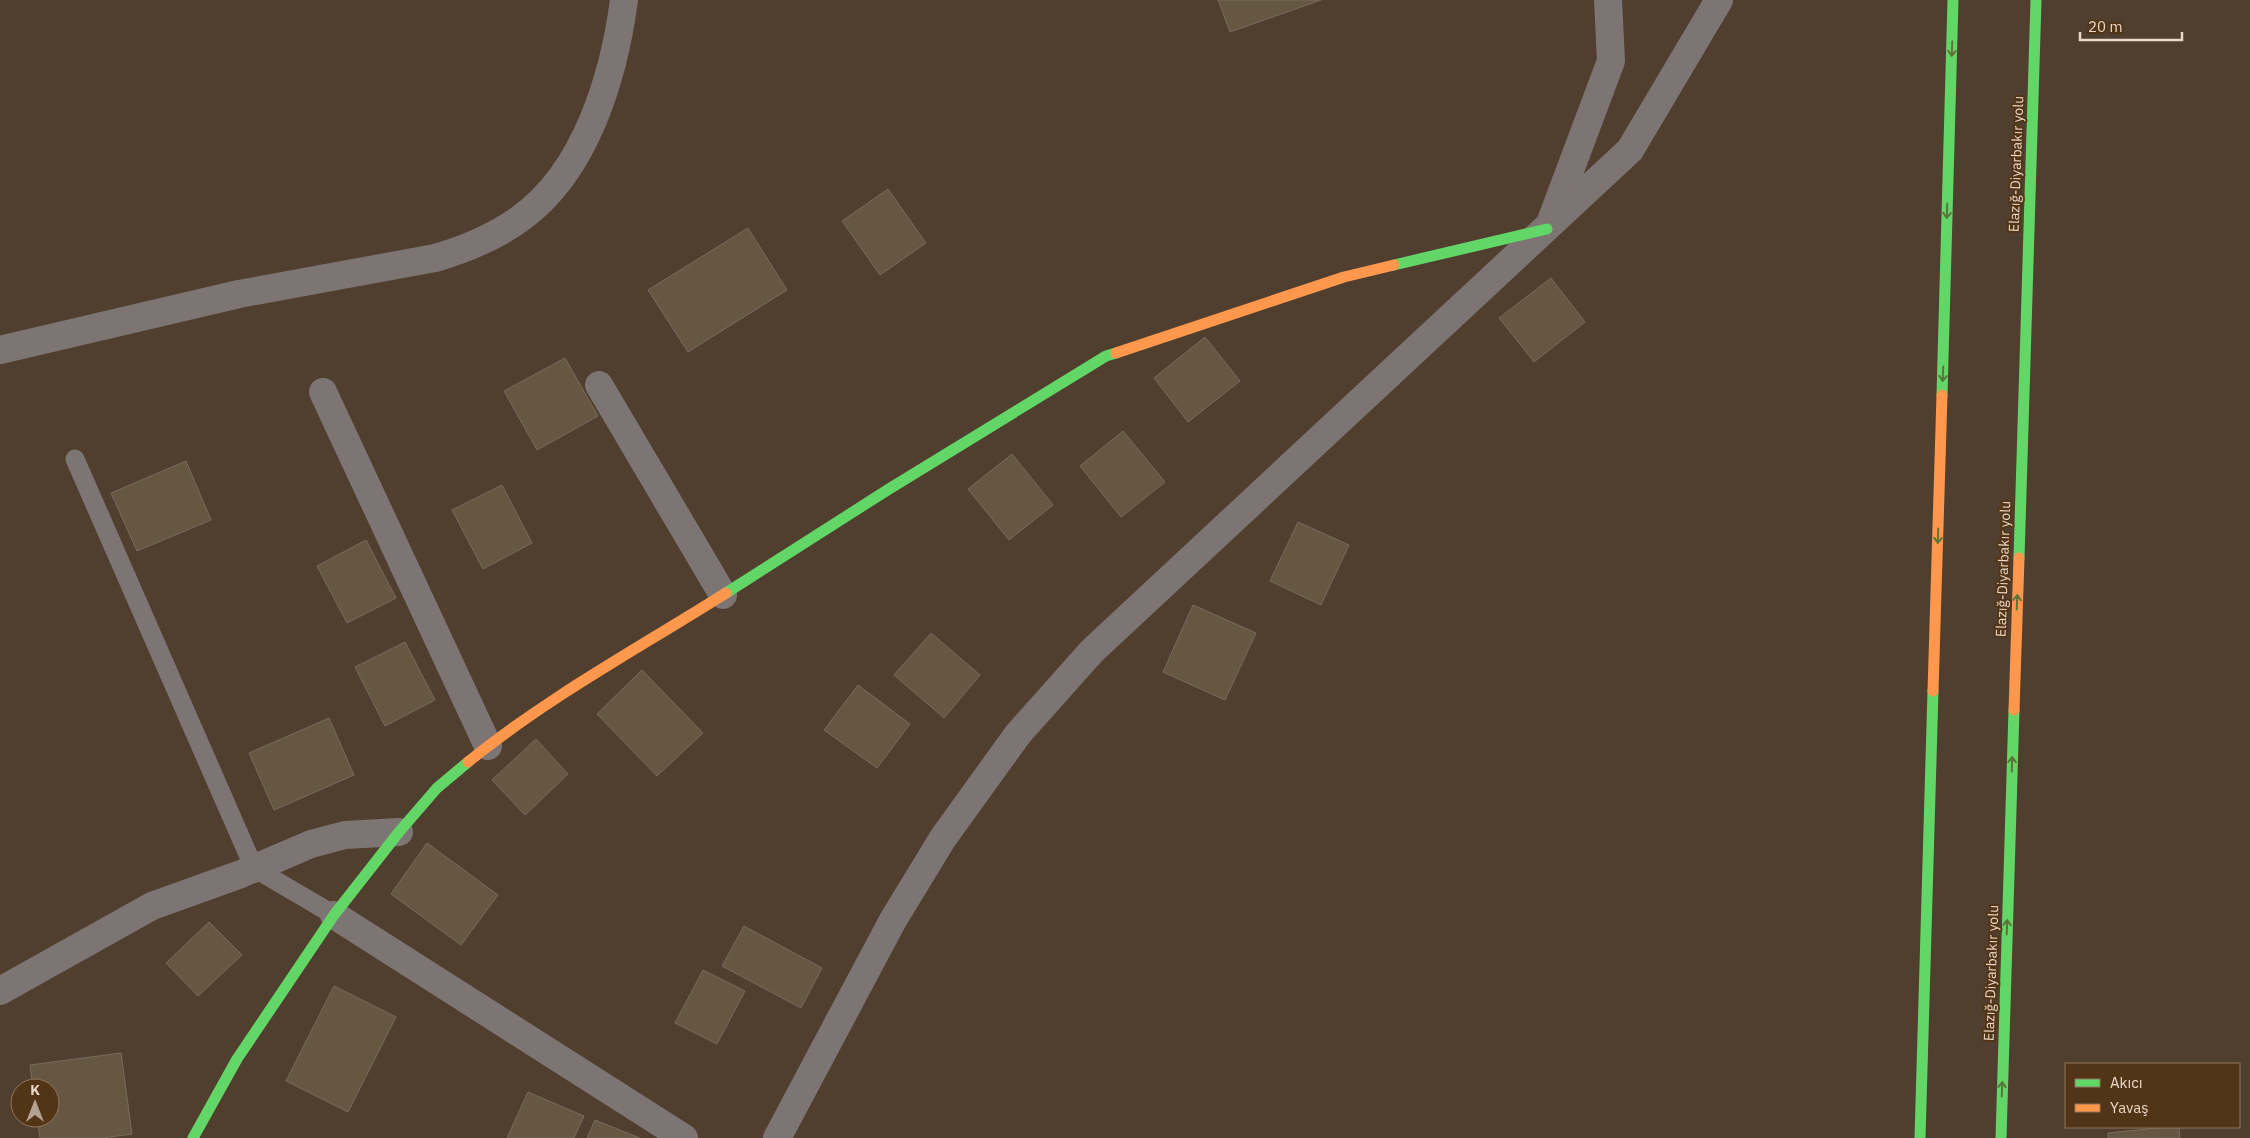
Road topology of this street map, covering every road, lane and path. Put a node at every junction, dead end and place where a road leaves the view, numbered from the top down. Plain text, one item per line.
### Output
1 (624, 0) edge
2 (1608, 0) edge
3 (1719, 0) edge
4 (1954, 0) edge
5 (2036, 0) edge
6 (1547, 229) junction
7 (0, 350) edge
8 (599, 385) dead end
9 (323, 392) dead end
10 (75, 459) dead end
11 (723, 595) junction
12 (488, 746) junction
13 (399, 832) junction
14 (254, 868) junction
15 (334, 915) junction
16 (0, 990) edge
17 (193, 1138) edge
18 (684, 1138) edge
19 (777, 1138) edge
20 (1920, 1138) edge
21 (2000, 1138) edge

1 - 7 street
2 - 6 street
3 - 6 street
4 -> 20 main road
21 -> 5 main road, Elazığ-Diyarbakır yolu
6 - 11 main road
6 - 19 street
8 - 11 street
9 - 12 street
10 - 14 lane
11 - 12 main road
12 - 13 main road
13 - 14 street
13 - 15 main road
14 - 15 lane
14 - 16 street
15 - 17 main road
15 - 18 street

